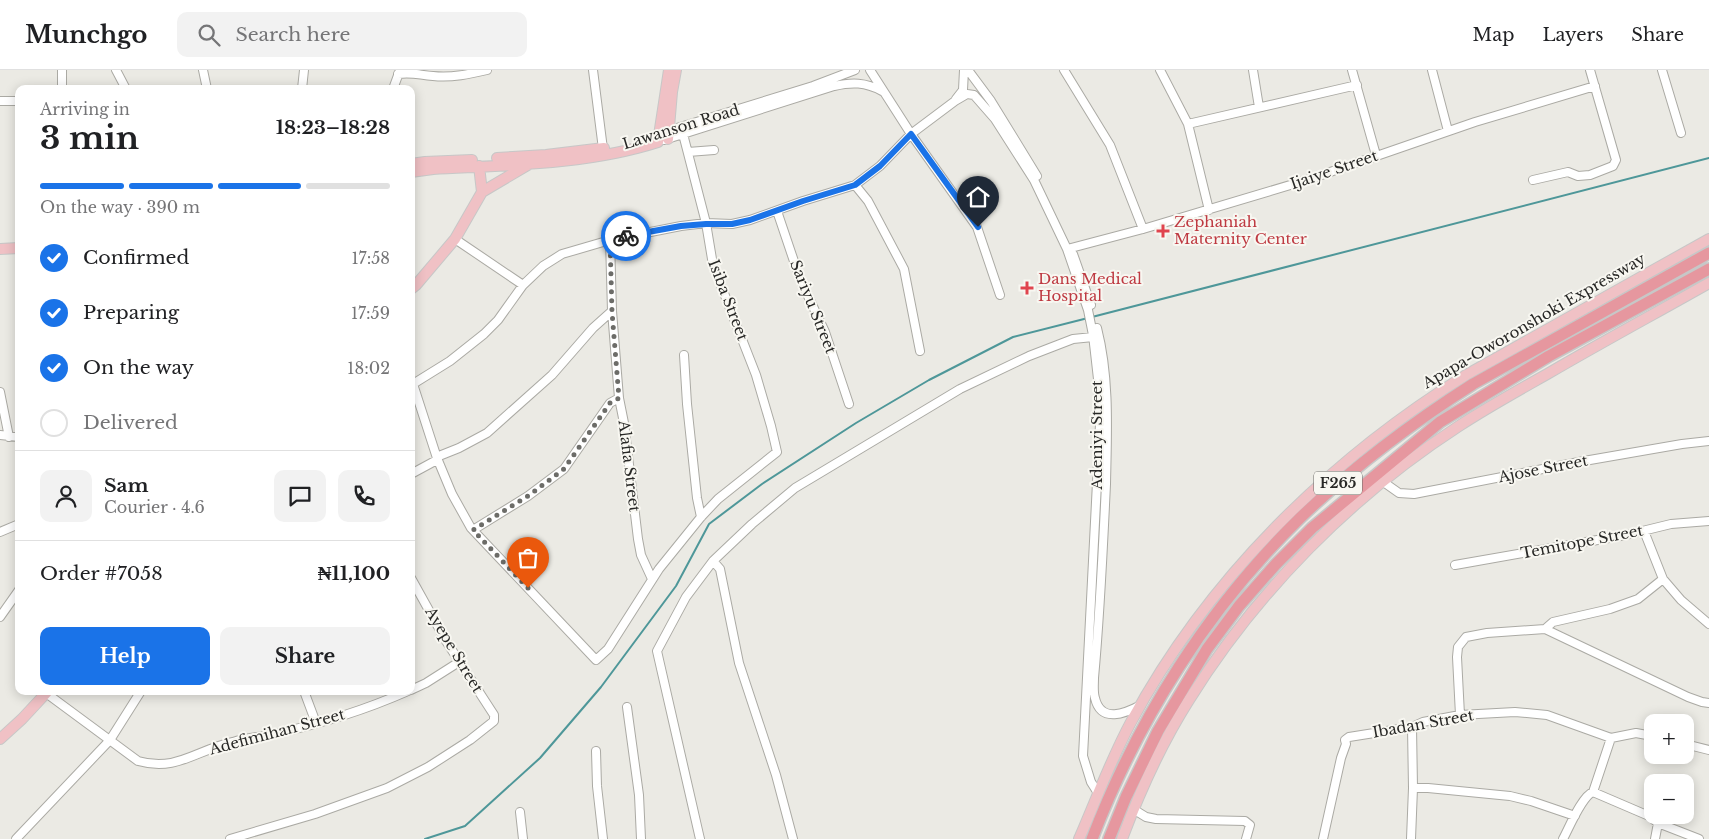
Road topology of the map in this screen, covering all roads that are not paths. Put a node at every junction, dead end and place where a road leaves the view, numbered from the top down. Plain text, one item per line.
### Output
1 (62, 70) edge
2 (116, 70) edge
3 (203, 70) edge
4 (304, 70) edge
5 (487, 70) edge
6 (593, 70) edge
7 (669, 70) edge
8 (676, 70) edge
9 (855, 70) edge
10 (870, 70) edge
11 (964, 70) edge
12 (968, 70) edge
13 (1064, 70) edge
14 (1160, 70) edge
15 (1253, 70) edge
16 (1352, 70) edge
17 (1432, 70) edge
18 (1590, 70) edge
19 (1662, 70) edge
20 (400, 72) edge
21 (62, 85) edge
22 (124, 85) edge
23 (206, 85) edge
24 (302, 85) edge
25 (395, 85) edge
26 (1357, 85) junction
27 (1595, 86) junction
28 (885, 92) junction
29 (954, 100) junction
30 (0, 101) edge
31 (15, 101) edge
32 (1260, 107) junction
33 (1188, 124) junction
34 (1448, 131) junction
35 (1681, 133) dead end
36 (683, 134) junction
37 (911, 134) junction
38 (668, 135) junction
39 (658, 138) junction
40 (603, 148) junction
41 (714, 150) dead end
42 (688, 152) junction
43 (1376, 155) junction
44 (415, 163) edge
45 (531, 163) junction
46 (479, 166) junction
47 (415, 172) edge
48 (1532, 180) dead end
49 (855, 185) junction
50 (482, 192) junction
51 (1209, 210) junction
52 (777, 211) junction
53 (706, 224) junction
54 (1143, 229) junction
55 (456, 239) junction
56 (1709, 239) edge
57 (610, 240) junction
58 (15, 244) edge
59 (0, 245) edge
60 (15, 248) edge
61 (1071, 248) junction
62 (0, 249) edge
63 (1709, 253) edge
64 (1709, 269) edge
65 (1709, 283) edge
66 (523, 285) junction
67 (415, 286) edge
68 (1084, 290) junction
69 (1000, 296) dead end
70 (612, 312) junction
71 (1095, 335) junction
72 (920, 351) dead end
73 (684, 355) dead end
74 (415, 381) edge
75 (0, 392) edge
76 (415, 392) edge
77 (619, 398) junction
78 (849, 404) dead end
79 (0, 435) edge
80 (9, 437) junction
81 (15, 437) edge
82 (1709, 441) edge
83 (437, 458) junction
84 (415, 472) edge
85 (1382, 481) junction
86 (701, 517) junction
87 (1709, 521) edge
88 (15, 526) edge
89 (473, 530) junction
90 (1644, 531) junction
91 (0, 532) edge
92 (713, 561) junction
93 (1455, 566) dead end
94 (652, 579) junction
95 (1663, 579) junction
96 (415, 585) edge
97 (15, 596) edge
98 (0, 617) edge
99 (1709, 624) edge
100 (1544, 629) junction
101 (459, 662) junction
102 (415, 688) edge
103 (44, 695) edge
104 (51, 695) edge
105 (138, 695) edge
106 (306, 695) edge
107 (400, 695) edge
108 (1709, 702) edge
109 (1141, 705) junction
110 (627, 707) dead end
111 (1460, 715) junction
112 (316, 723) junction
113 (1412, 727) junction
114 (1644, 734) edge
115 (1611, 738) junction
116 (0, 739) edge
117 (110, 740) junction
118 (1694, 746) edge
119 (1709, 750) edge
120 (596, 751) dead end
121 (1414, 788) junction
122 (1593, 792) junction
123 (1098, 793) junction
124 (1133, 809) junction
125 (520, 812) dead end
126 (1644, 814) edge
127 (1575, 816) junction
128 (1658, 824) edge
129 (1661, 824) edge
130 (1414, 838) edge
131 (16, 839) edge
132 (230, 839) edge
133 (523, 839) edge
134 (603, 839) edge
135 (641, 839) edge
136 (700, 839) edge
137 (793, 839) edge
138 (1079, 839) edge
139 (1092, 839) edge
140 (1109, 839) edge
141 (1122, 839) edge
142 (1246, 839) edge
143 (1323, 839) edge
144 (1563, 839) edge
145 (1655, 839) edge
146 (1699, 839) edge

1 - 21 street
2 - 22 street
3 - 23 street
4 - 24 street
5 - 20 street
6 - 40 street
7 - 39 main road
8 - 38 main road
9 - 38 street, Lawanson Road
10 - 28 street
11 - 29 street
12 - 61 street, Adeniyi Street
13 - 54 street
14 - 33 street
15 - 32 street
16 - 26 street
17 - 34 street
18 - 27 street
19 - 35 street
20 - 25 street
26 - 32 street
26 - 43 street
27 - 34 street, Ijaiye Street
27 - 48 street
28 - 36 street
28 - 37 street
29 - 37 street
29 - 68 street, Adeniyi Street
30 - 31 street
32 - 33 street
33 - 51 street
34 - 43 street, Ijaiye Street
36 - 38 street
36 - 42 street, Isiba Street
37 - 49 street
37 - 69 street
38 - 39 street, Lawanson Road
39 - 40 main road, Lawanson Road
39 - 45 main road, Lawanson Road
40 - 44 main road, Lawanson Road
41 - 42 street
42 - 53 street, Isiba Street
43 - 51 street, Ijaiye Street
45 - 46 main road, Lawanson Road
45 - 50 main road
46 - 47 main road, Lawanson Road
46 - 50 main road
49 - 52 street
49 - 72 street
50 - 55 main road
51 - 54 street, Ijaiye Street
52 - 53 street
52 - 78 street, Sariyu Street
53 - 57 street
53 - 86 street, Isiba Street
54 - 61 street, Ijaiye Street
55 - 66 street
55 - 67 main road
56 - 109 main road, Apapa-Oworonshoki Expressway
57 - 66 street
57 - 70 street, Alafia Street
58 - 59 main road
60 - 62 main road
61 - 68 street, Adeniyi Street
63 - 139 highway, Apapa-Oworonshoki Expressway / F265
64 - 140 highway, F265
65 - 85 main road
66 - 74 street
68 - 71 street, Adeniyi Street
70 - 77 street, Alafia Street
70 - 83 street
71 - 92 street
71 - 109 street, Adeniyi Street
71 - 123 street, Adeniyi Street
73 - 86 street
75 - 80 street
76 - 83 street
77 - 89 street
77 - 94 street, Alafia Street
79 - 80 street
80 - 81 street
82 - 85 street, Ajose Street
83 - 84 street
83 - 89 street
85 - 124 main road
86 - 94 street
87 - 90 street, Temitope Street
88 - 91 street
89 - 94 street
90 - 93 street, Temitope Street
90 - 95 street
92 - 136 street
92 - 137 street
95 - 99 street
95 - 100 street
96 - 101 street, Ayepe Street
97 - 98 street
100 - 108 street
100 - 111 street
101 - 102 street, Adefimihan Street
101 - 132 street, Ayepe Street
103 - 116 main road
104 - 117 street, Adefimihan Street
105 - 117 street
106 - 112 street
107 - 112 street, Adefimihan Street
109 - 123 main road, Apapa-Oworonshoki Expressway
110 - 135 street
111 - 113 street, Ibadan Street
111 - 115 street, Ibadan Street
112 - 117 street, Adefimihan Street
113 - 121 street
113 - 143 street, Ibadan Street
114 - 115 street
115 - 122 street
117 - 131 street
118 - 119 street
120 - 134 street
121 - 127 street
121 - 130 street
122 - 126 street
122 - 127 street
123 - 138 main road, Apapa-Oworonshoki Expressway
124 - 141 main road
124 - 142 street
125 - 133 street
127 - 144 street
128 - 145 street
129 - 146 street

